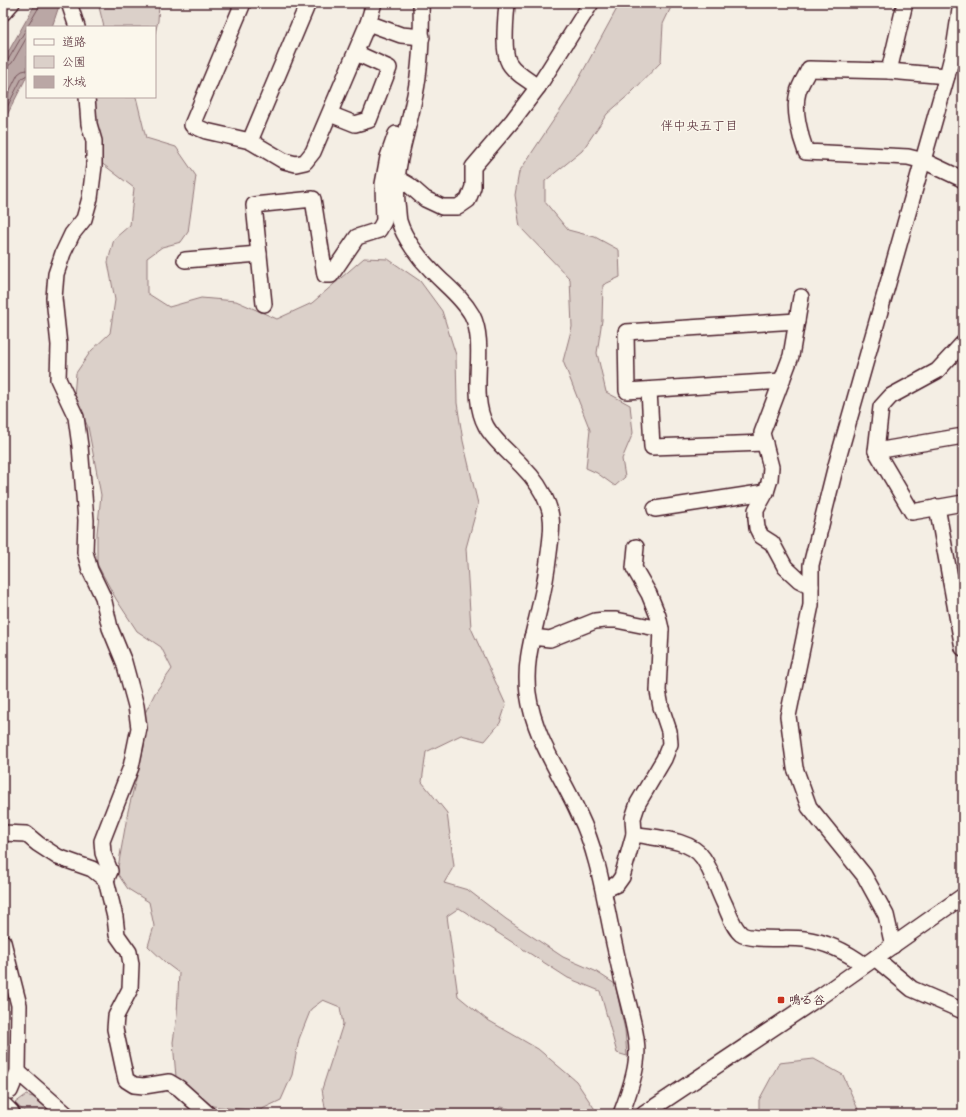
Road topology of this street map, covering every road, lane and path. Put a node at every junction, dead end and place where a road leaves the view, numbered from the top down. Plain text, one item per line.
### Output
1 (12, 3) edge
2 (68, 3) edge
3 (243, 3) edge
4 (308, 3) edge
5 (374, 3) edge
6 (421, 3) edge
7 (507, 3) edge
8 (591, 3) edge
9 (905, 3) edge
10 (961, 3) edge
11 (3, 13) edge
12 (368, 23) junction
13 (78, 26) edge
14 (422, 37) junction
15 (356, 53) junction
16 (889, 71) junction
17 (947, 76) junction
18 (538, 87) junction
19 (87, 98) edge
20 (330, 114) junction
21 (407, 127) junction
22 (250, 141) junction
23 (924, 160) junction
24 (397, 178) junction
25 (963, 180) edge
26 (259, 254) junction
27 (185, 260) dead end
28 (801, 297) dead end
29 (264, 304) dead end
30 (797, 321) junction
31 (960, 351) edge
32 (782, 381) junction
33 (649, 390) junction
34 (963, 436) edge
35 (765, 443) junction
36 (876, 451) junction
37 (766, 492) junction
38 (963, 503) edge
39 (937, 507) junction
40 (655, 510) dead end
41 (636, 547) dead end
42 (811, 586) junction
43 (661, 629) junction
44 (532, 637) junction
45 (963, 648) edge
46 (3, 833) edge
47 (634, 834) junction
48 (106, 880) junction
49 (604, 890) junction
50 (963, 896) edge
51 (3, 942) edge
52 (893, 946) junction
53 (870, 961) junction
54 (963, 1011) edge
55 (18, 1072) junction
56 (7, 1100) edge
57 (9, 1114) edge
58 (66, 1114) edge
59 (208, 1114) edge
60 (621, 1114) edge
61 (644, 1114) edge

1 - 11 street
2 - 13 street
3 - 22 street
4 - 22 street
5 - 12 street
6 - 14 street
7 - 18 street
8 - 18 street
9 - 16 street
10 - 17 street
12 - 14 street
12 - 15 street
14 - 21 street
15 - 20 street
15 - 20 street
16 - 17 street
16 - 23 street
17 - 23 street
18 - 24 street
19 - 48 street
20 - 22 street
21 - 24 street
21 - 26 street
23 - 25 street
23 - 42 street
24 - 44 street
26 - 27 street
26 - 29 street
28 - 30 street
30 - 32 street
30 - 33 street
31 - 36 street
32 - 33 street
32 - 35 street
33 - 35 street
34 - 36 street
35 - 37 street
36 - 39 street
37 - 40 street
37 - 42 street
38 - 39 street
39 - 45 street
41 - 43 street
42 - 52 street
43 - 44 street
43 - 47 street
44 - 49 street
46 - 48 street
47 - 49 street
47 - 53 street
48 - 59 street
49 - 60 street
50 - 52 street
51 - 55 street
52 - 53 street
53 - 54 street
53 - 61 street
55 - 56 street
55 - 58 street
56 - 57 highway

